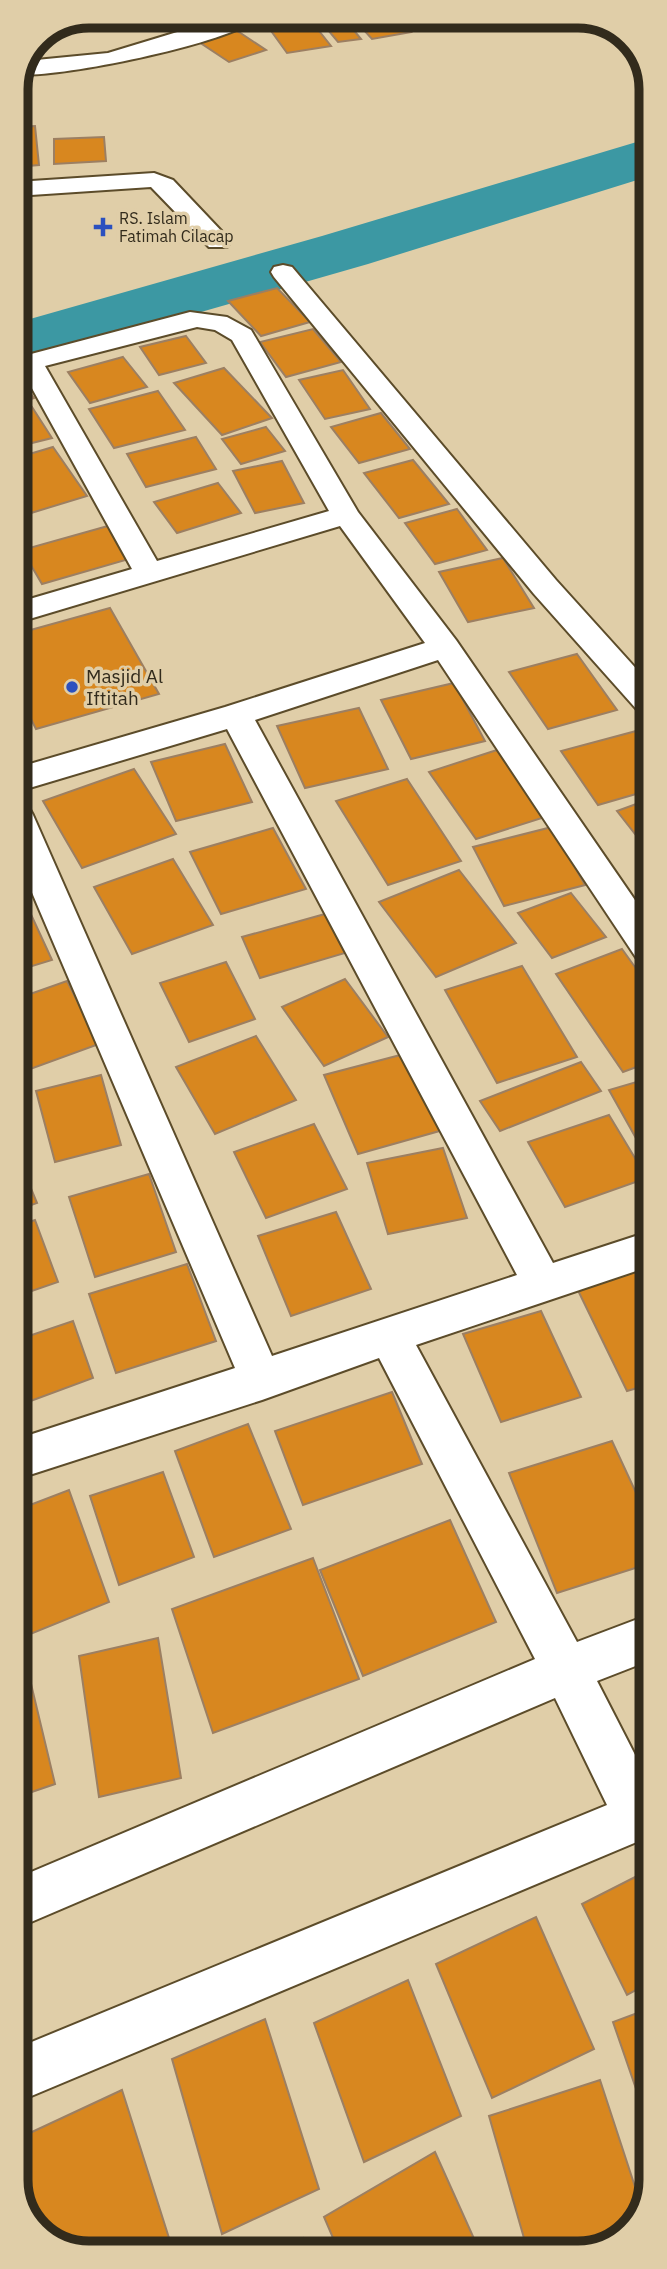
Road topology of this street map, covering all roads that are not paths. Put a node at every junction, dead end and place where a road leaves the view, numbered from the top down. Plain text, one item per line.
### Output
1 (219, 28) edge
2 (32, 68) edge
3 (28, 188) edge
4 (218, 242) dead end
5 (284, 272) dead end
6 (28, 363) edge
7 (28, 372) edge
8 (346, 515) junction
9 (149, 573) junction
10 (28, 609) edge
11 (445, 647) junction
12 (639, 692) edge
13 (236, 715) junction
14 (28, 776) edge
15 (28, 843) edge
16 (639, 933) edge
17 (639, 1252) edge
18 (543, 1284) junction
19 (389, 1335) junction
20 (262, 1381) junction
21 (28, 1455) edge
22 (639, 1642) edge
23 (566, 1670) junction
24 (639, 1803) edge
25 (639, 1816) edge
26 (28, 1898) edge
27 (28, 2070) edge

1 - 2 street
3 - 4 street
5 - 12 street
6 - 8 street
7 - 9 street
8 - 9 street
8 - 11 street
9 - 10 street
11 - 13 street
11 - 16 street
13 - 14 street
13 - 18 street
15 - 20 street
17 - 18 street
18 - 19 street
19 - 20 street
19 - 23 street
20 - 21 street
22 - 23 street
23 - 24 street
23 - 26 street
25 - 27 street

